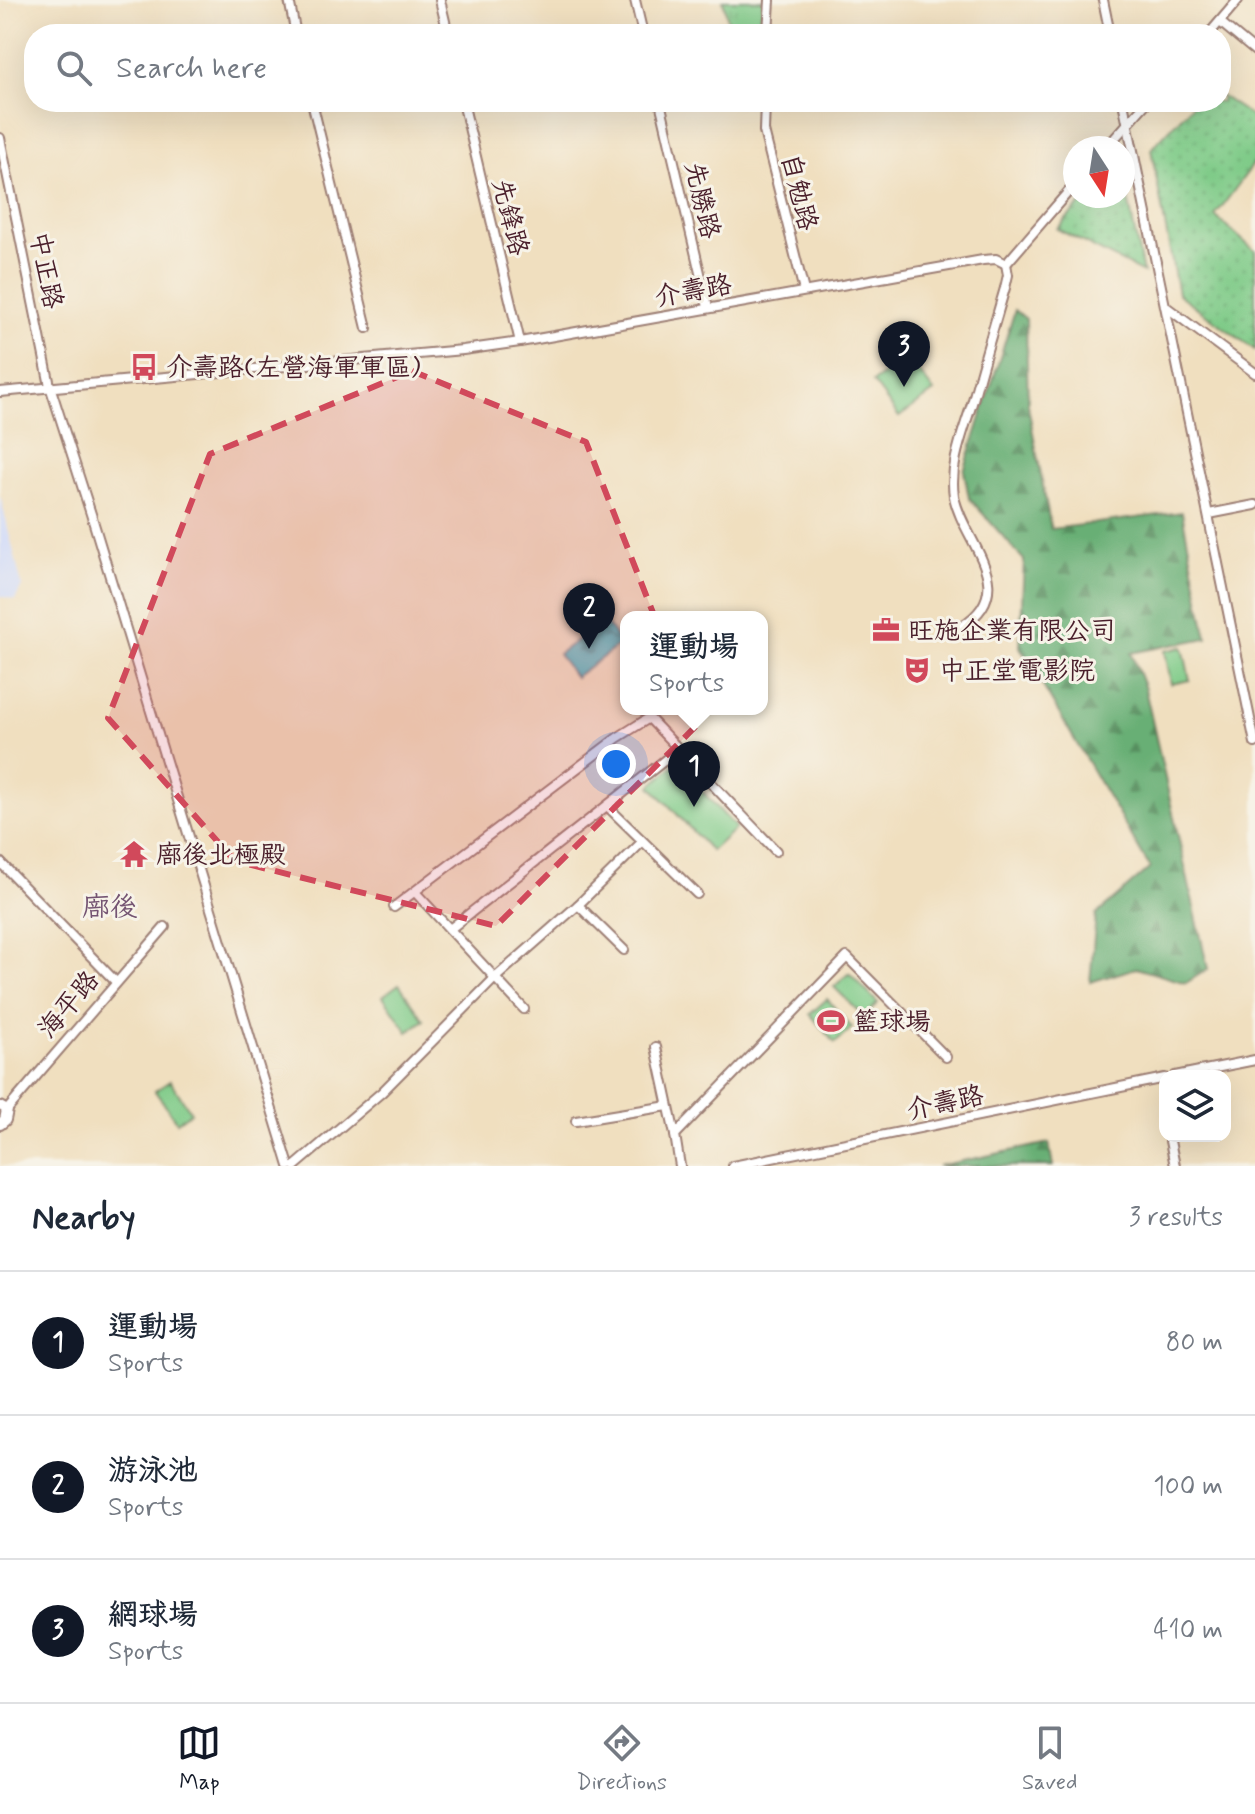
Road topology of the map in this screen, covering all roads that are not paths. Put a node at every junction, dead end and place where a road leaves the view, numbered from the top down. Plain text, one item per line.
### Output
1 (289, 0) edge
2 (440, 0) edge
3 (635, 0) edge
4 (770, 0) edge
5 (1103, 0) edge
6 (1238, 0) edge
7 (1220, 22) joint
8 (294, 24) edge
9 (446, 24) edge
10 (641, 24) edge
11 (769, 24) edge
12 (1108, 24) edge
13 (1222, 24) edge
14 (1231, 31) edge
15 (1255, 51) edge
16 (314, 112) edge
17 (465, 112) edge
18 (662, 112) edge
19 (765, 112) edge
20 (1125, 112) edge
21 (1138, 112) edge
22 (1127, 124) junction
23 (1116, 136) edge
24 (0, 138) edge
25 (1063, 198) edge
26 (1006, 264) junction
27 (804, 291) junction
28 (1165, 306) junction
29 (708, 307) junction
30 (367, 328) dead end
31 (520, 342) junction
32 (1255, 373) edge
33 (50, 386) junction
34 (0, 392) edge
35 (1255, 505) edge
36 (1209, 514) junction
37 (962, 626) dead end
38 (1255, 743) edge
39 (679, 749) junction
40 (607, 806) junction
41 (642, 842) junction
42 (776, 851) dead end
43 (0, 862) edge
44 (415, 892) junction
45 (697, 894) dead end
46 (578, 905) junction
47 (394, 907) dead end
48 (165, 927) dead end
49 (450, 929) junction
50 (624, 950) dead end
51 (495, 978) junction
52 (116, 982) junction
53 (524, 1009) dead end
54 (656, 1047) dead end
55 (946, 1057) dead end
56 (1255, 1060) edge
57 (1205, 1070) edge
58 (1159, 1079) edge
59 (668, 1106) junction
60 (2, 1110) edge
61 (576, 1121) dead end
62 (0, 1124) edge
63 (675, 1135) junction
64 (1170, 1142) edge
65 (292, 1166) edge
66 (680, 1166) edge
67 (733, 1166) edge
68 (1175, 1166) edge

1 - 8 street
2 - 9 street
3 - 10 street
4 - 11 street
5 - 12 street
6 - 7 street
7 - 13 street
14 - 15 street
16 - 30 street
17 - 31 street, 先鋒路
18 - 29 street, 先勝路
19 - 27 street, 自勉路
20 - 22 street
21 - 22 street
22 - 23 street
22 - 28 street
24 - 33 street, 中正路
25 - 26 street
26 - 27 street, 介壽路
26 - 37 street
27 - 29 street, 介壽路
28 - 32 street
28 - 36 street
29 - 31 street, 介壽路
31 - 33 street, 介壽路
33 - 34 street, 介壽路
33 - 65 street, 中正路
35 - 36 street
36 - 38 street
39 - 40 street
39 - 42 street
39 - 44 street
40 - 41 street
40 - 49 street
41 - 45 street
41 - 46 street
43 - 52 street
44 - 47 street
44 - 49 street
46 - 50 street
46 - 51 street
48 - 52 street, 海平路
49 - 51 street
51 - 53 street
51 - 65 street
52 - 60 street, 海平路
54 - 59 street
55 - 63 street
56 - 57 street
58 - 67 street, 介壽路
59 - 61 street
59 - 63 street
60 - 62 street, 海平路
63 - 66 street
64 - 68 street

